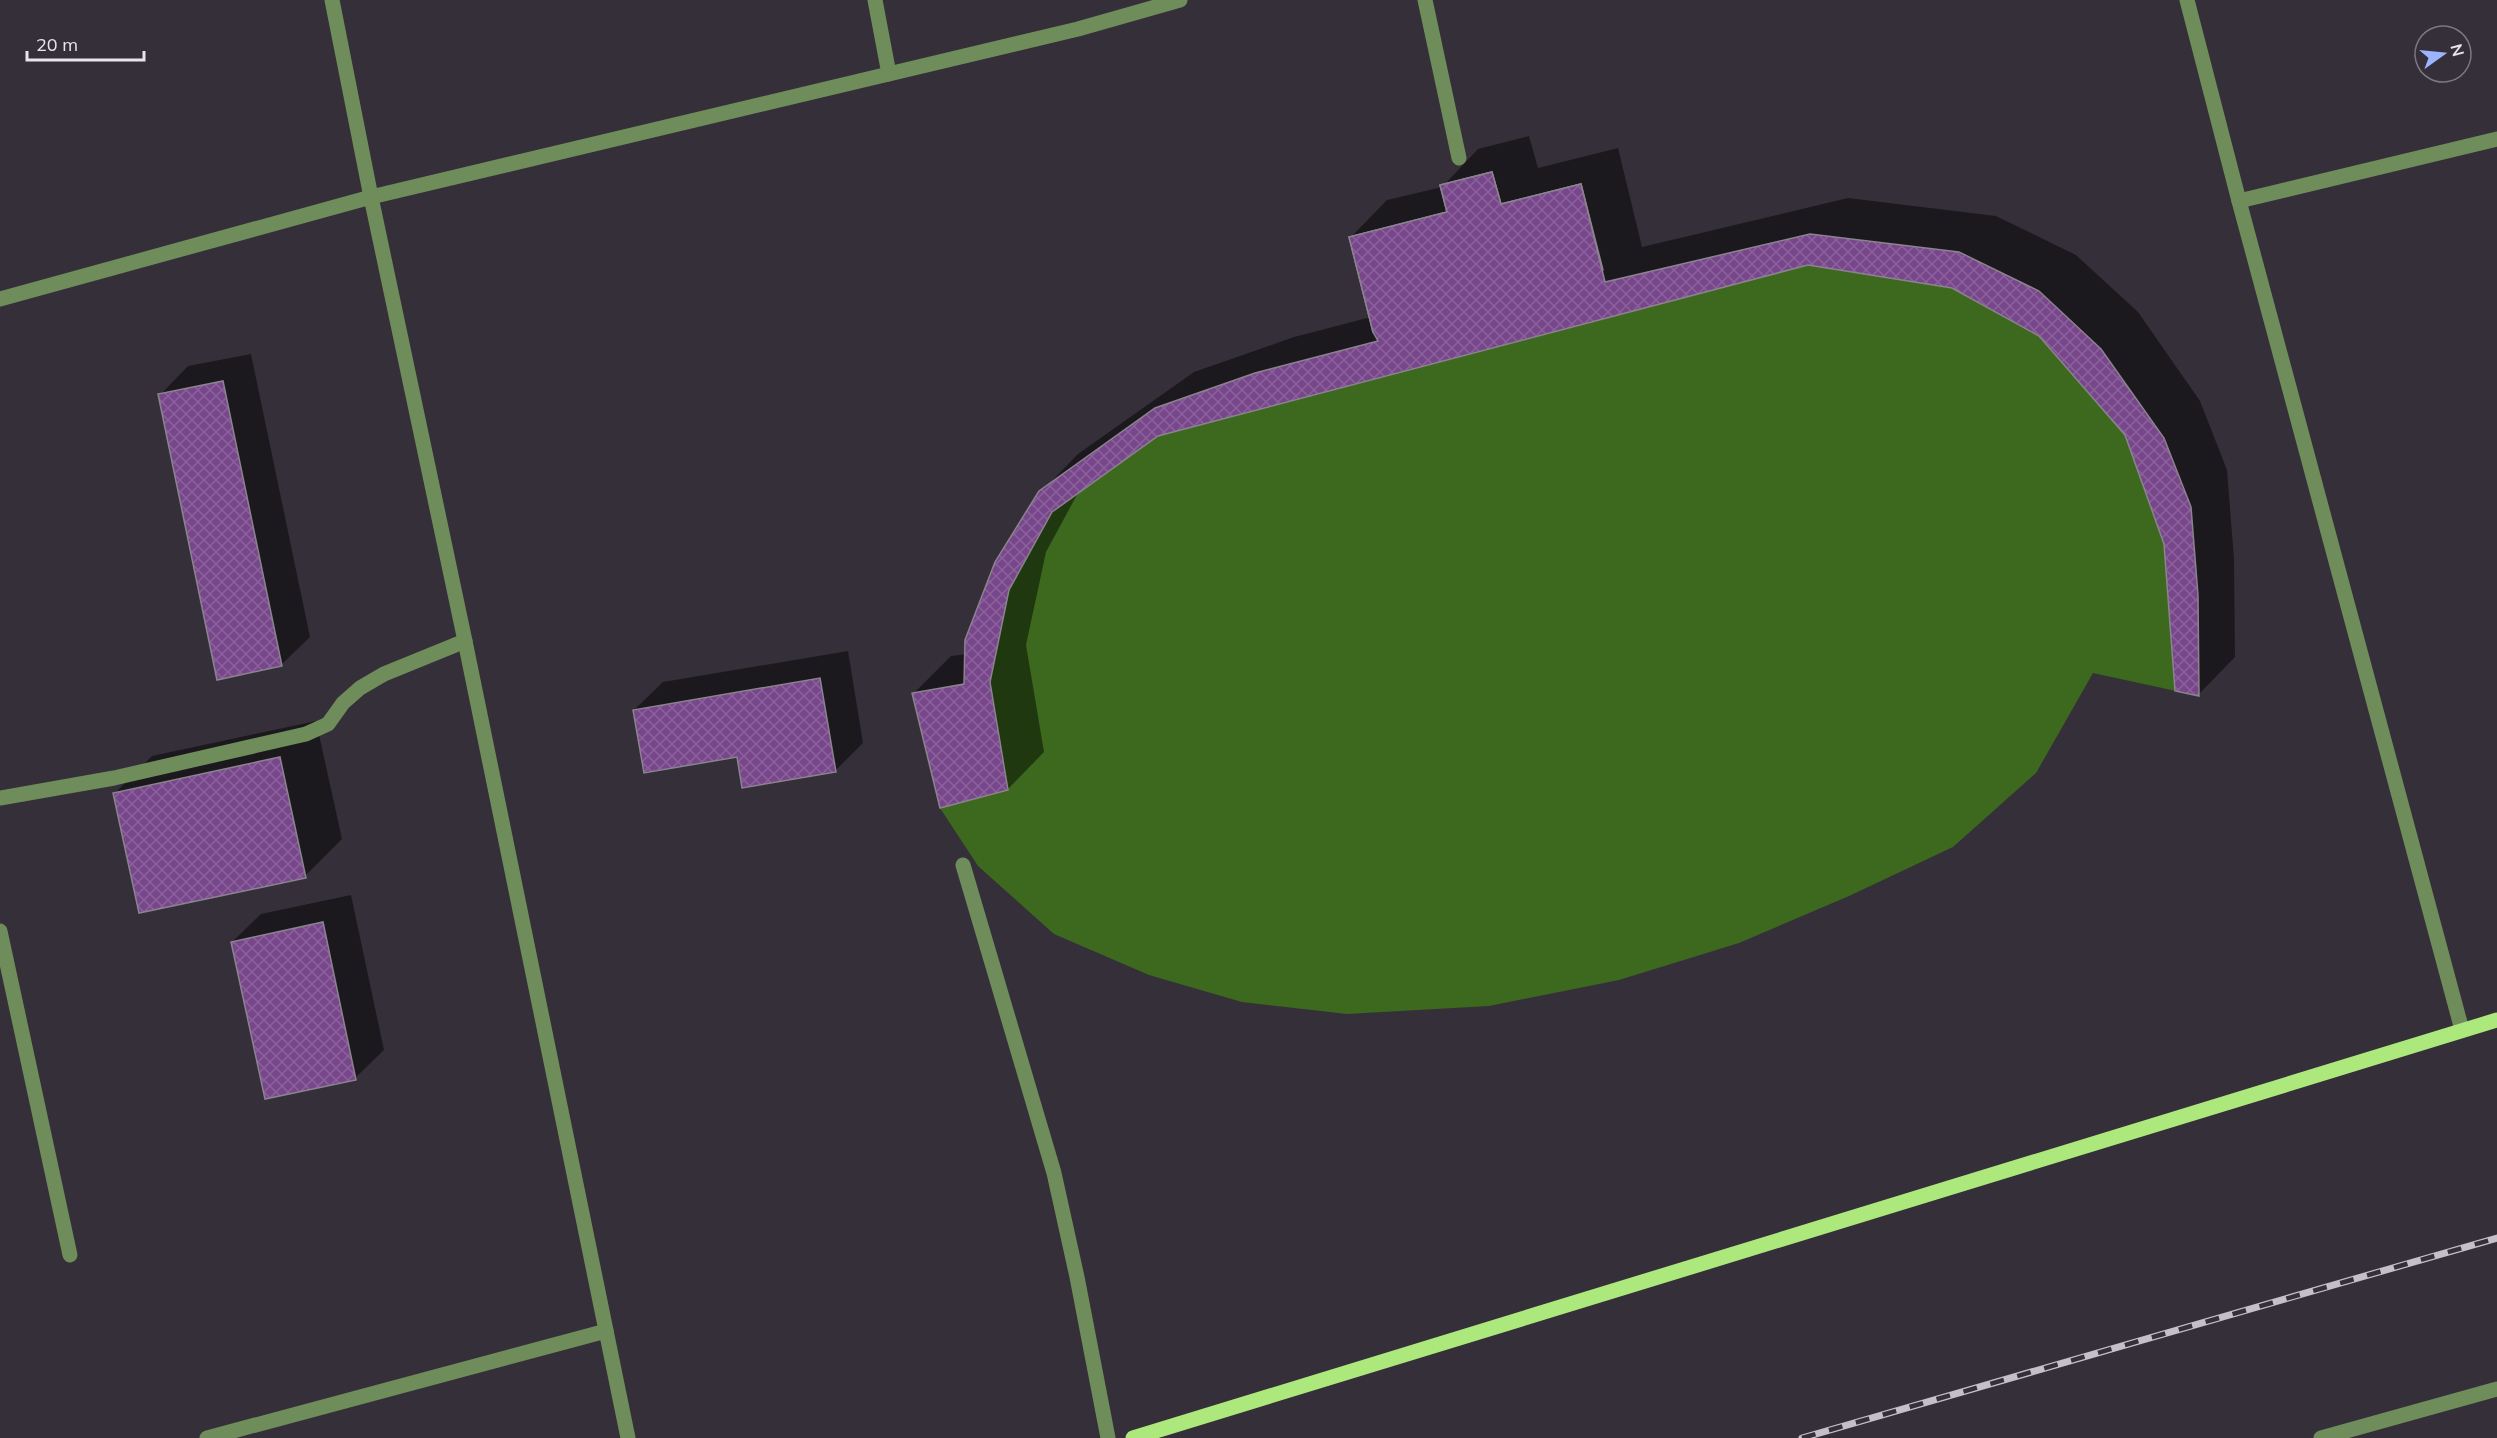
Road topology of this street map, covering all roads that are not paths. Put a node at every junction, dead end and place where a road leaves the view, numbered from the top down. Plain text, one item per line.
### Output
1 (332, 0) edge
2 (875, 0) edge
3 (1180, 0) edge
4 (1425, 0) edge
5 (2187, 0) edge
6 (889, 74) junction
7 (2497, 139) edge
8 (1460, 158) dead end
9 (371, 197) junction
10 (2239, 201) junction
11 (0, 299) edge
12 (465, 641) junction
13 (0, 798) edge
14 (963, 865) dead end
15 (0, 931) edge
16 (2497, 1020) edge
17 (2462, 1030) junction
18 (70, 1255) dead end
19 (606, 1331) junction
20 (2497, 1389) edge
21 (207, 1438) edge
22 (628, 1438) edge
23 (1108, 1438) edge
24 (1133, 1438) edge
25 (2321, 1438) edge

1 - 9 street
2 - 6 street
3 - 6 street
4 - 8 street
5 - 10 street
6 - 9 street
7 - 10 street
9 - 11 street
9 - 12 street
10 - 17 street
12 - 13 street
12 - 19 street
14 - 23 street
15 - 18 street
16 - 17 main road
17 - 24 main road
19 - 21 street
19 - 22 street
20 - 25 street

